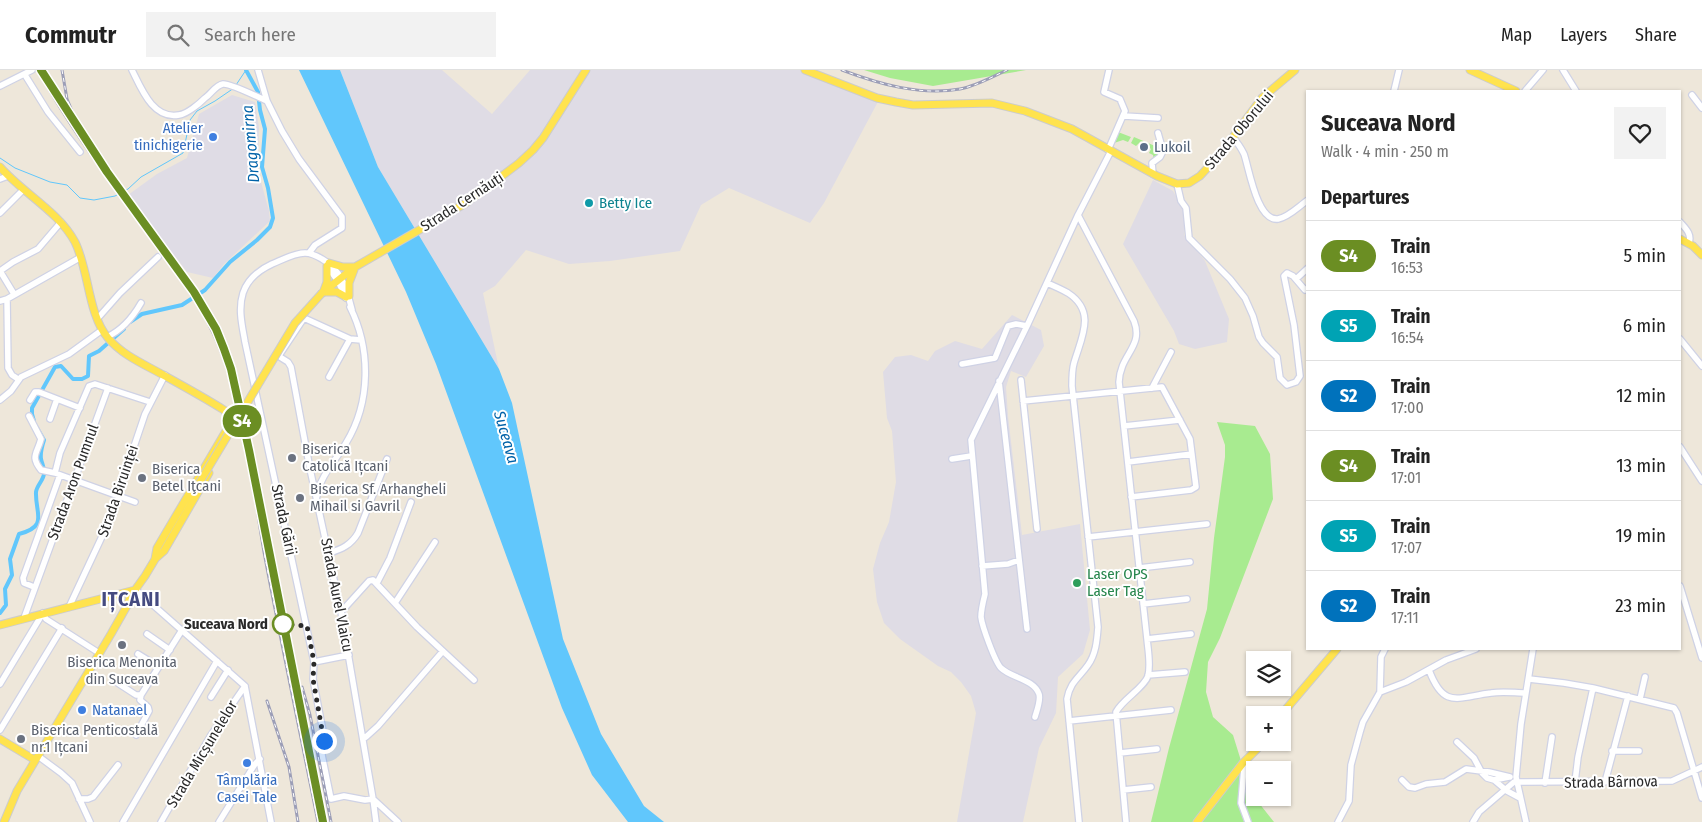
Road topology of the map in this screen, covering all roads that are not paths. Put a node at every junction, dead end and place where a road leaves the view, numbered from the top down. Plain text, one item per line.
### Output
1 (32, 70) edge
2 (132, 70) edge
3 (258, 70) edge
4 (586, 70) edge
5 (591, 70) edge
6 (805, 70) edge
7 (1109, 70) edge
8 (1295, 70) edge
9 (1399, 70) edge
10 (1470, 70) edge
11 (1543, 70) edge
12 (1563, 70) edge
13 (25, 75) junction
14 (0, 86) edge
15 (1394, 90) edge
16 (1514, 90) edge
17 (1526, 90) edge
18 (1575, 90) edge
19 (1692, 95) dead end
20 (261, 98) junction
21 (1702, 108) edge
22 (1124, 116) junction
23 (1158, 118) dead end
24 (555, 121) junction
25 (1158, 132) dead end
26 (1233, 138) junction
27 (1110, 150) junction
28 (80, 152) dead end
29 (0, 167) edge
30 (1152, 174) junction
31 (8, 176) junction
32 (0, 179) edge
33 (1177, 184) junction
34 (23, 190) junction
35 (1306, 201) edge
36 (0, 213) edge
37 (1078, 215) junction
38 (61, 222) junction
39 (1681, 223) edge
40 (1681, 240) edge
41 (1688, 243) junction
42 (310, 253) junction
43 (1702, 256) edge
44 (81, 257) junction
45 (158, 257) dead end
46 (328, 265) junction
47 (355, 267) junction
48 (1306, 270) edge
49 (0, 271) edge
50 (340, 279) junction
51 (1296, 279) junction
52 (1047, 283) junction
53 (1306, 287) edge
54 (322, 293) junction
55 (14, 294) junction
56 (347, 297) junction
57 (7, 299) junction
58 (0, 301) edge
59 (141, 304) dead end
60 (98, 318) junction
61 (1027, 326) junction
62 (102, 330) junction
63 (350, 339) junction
64 (110, 340) junction
65 (361, 340) junction
66 (1681, 341) edge
67 (1171, 352) dead end
68 (962, 364) dead end
69 (1702, 366) edge
70 (165, 376) junction
71 (329, 376) dead end
72 (18, 379) junction
73 (1021, 380) dead end
74 (999, 381) junction
75 (108, 388) junction
76 (1152, 388) junction
77 (1120, 392) junction
78 (1072, 397) junction
79 (58, 399) junction
80 (0, 400) edge
81 (30, 400) dead end
82 (150, 402) junction
83 (1023, 402) junction
84 (80, 408) junction
85 (29, 416) dead end
86 (50, 418) dead end
87 (1180, 420) junction
88 (1124, 426) junction
89 (1681, 449) edge
90 (1192, 454) junction
91 (971, 456) junction
92 (387, 459) dead end
93 (952, 459) dead end
94 (1128, 462) junction
95 (58, 474) junction
96 (73, 480) junction
97 (1702, 481) edge
98 (118, 495) junction
99 (1131, 497) junction
100 (316, 498) junction
101 (135, 502) dead end
102 (411, 502) dead end
103 (1207, 524) dead end
104 (1038, 529) dead end
105 (1135, 532) junction
106 (1088, 537) junction
107 (435, 542) dead end
108 (329, 553) junction
109 (155, 559) junction
110 (1019, 560) junction
111 (1190, 562) dead end
112 (982, 566) junction
113 (1139, 568) junction
114 (377, 583) junction
115 (34, 587) junction
116 (1681, 589) edge
117 (136, 590) junction
118 (111, 596) junction
119 (1187, 599) dead end
120 (395, 603) junction
121 (128, 604) junction
122 (1144, 604) junction
123 (69, 607) junction
124 (341, 612) junction
125 (43, 613) junction
126 (24, 618) junction
127 (0, 625) edge
128 (62, 628) junction
129 (182, 630) junction
130 (1028, 630) dead end
131 (147, 634) dead end
132 (1191, 634) dead end
133 (1148, 639) junction
134 (170, 650) junction
135 (1336, 650) edge
136 (1384, 650) edge
137 (1473, 650) edge
138 (1533, 650) edge
139 (443, 651) junction
140 (99, 654) junction
141 (138, 654) dead end
142 (348, 655) junction
143 (1702, 658) edge
144 (217, 661) junction
145 (314, 662) junction
146 (159, 667) junction
147 (228, 670) junction
148 (1429, 670) junction
149 (1184, 672) dead end
150 (1148, 675) junction
151 (1645, 677) dead end
152 (1528, 679) junction
153 (474, 680) dead end
154 (116, 682) dead end
155 (0, 684) edge
156 (244, 686) junction
157 (1593, 688) junction
158 (1380, 692) junction
159 (1526, 693) junction
160 (141, 695) junction
161 (1628, 696) junction
162 (211, 697) dead end
163 (1640, 699) junction
164 (1289, 706) edge
165 (1171, 710) dead end
166 (1116, 716) junction
167 (1035, 717) dead end
168 (1069, 721) junction
169 (0, 730) edge
170 (136, 735) dead end
171 (1552, 736) dead end
172 (0, 738) edge
173 (363, 739) junction
174 (1457, 742) dead end
175 (1158, 749) dead end
176 (1255, 751) edge
177 (1612, 751) junction
178 (1639, 751) dead end
179 (1120, 753) junction
180 (36, 758) junction
181 (260, 760) junction
182 (1243, 763) junction
183 (118, 765) dead end
184 (1702, 767) edge
185 (1480, 770) junction
186 (1694, 771) junction
187 (1514, 779) junction
188 (1402, 780) dead end
189 (1494, 780) junction
190 (1575, 782) junction
191 (1605, 782) junction
192 (1545, 783) junction
193 (1151, 787) dead end
194 (1123, 790) junction
195 (1505, 790) junction
196 (1520, 798) junction
197 (1702, 798) edge
198 (79, 799) junction
199 (373, 799) junction
200 (4, 822) edge
201 (90, 822) edge
202 (123, 822) edge
203 (161, 822) edge
204 (219, 822) edge
205 (271, 822) edge
206 (376, 822) edge
207 (398, 822) edge
208 (1079, 822) edge
209 (1126, 822) edge
210 (1197, 822) edge
211 (1248, 822) edge
212 (1338, 822) edge
213 (1473, 822) edge
214 (1526, 822) edge

1 - 13 street
2 - 20 street
3 - 20 street
4 - 24 main road, Strada Cernăuți
5 - 24 main road, Strada Cernăuți
6 - 27 main road
7 - 22 street
8 - 26 main road, Strada Oborului
9 - 15 street
10 - 16 main road
11 - 17 street
12 - 18 street
13 - 14 street
13 - 28 street
19 - 21 street
20 - 42 street
22 - 23 street
22 - 27 street
24 - 47 main road, Strada Cernăuți
25 - 30 street
26 - 33 main road, Strada Oborului
26 - 35 street
27 - 30 main road
27 - 37 street
29 - 31 main road
30 - 33 main road
31 - 32 street
31 - 34 main road
33 - 51 street
34 - 36 street
34 - 38 main road
37 - 52 street
37 - 77 street
38 - 44 main road
38 - 49 street
39 - 41 street
40 - 41 main road
41 - 43 main road
42 - 46 street
42 - 145 street, Strada Gării
44 - 55 street
44 - 60 main road
45 - 60 street
46 - 47 main road
46 - 50 street
46 - 54 main road
47 - 50 main road, Strada Cernăuți
47 - 56 main road
48 - 51 street
49 - 55 street
50 - 54 main road, Strada Cernăuți
50 - 56 street
51 - 53 street
52 - 61 street
52 - 78 street
54 - 56 main road
54 - 109 main road, Strada Cernăuți, bridge
55 - 57 street
56 - 65 street
57 - 58 street
57 - 72 street
59 - 64 street
60 - 62 main road
61 - 68 street
61 - 74 street
62 - 64 main road
62 - 72 street
63 - 65 street
63 - 71 street
63 - 100 street, Strada Aurel Vlaicu
64 - 70 main road
65 - 100 street
66 - 69 street
67 - 76 street
70 - 82 street, Strada Biruinței
70 - 109 main road
72 - 80 street
73 - 83 street
74 - 91 street
74 - 110 street
75 - 82 street
75 - 84 street
75 - 96 street, Strada Aron Pumnul
76 - 77 street
76 - 87 street
77 - 78 street
77 - 88 street
78 - 83 street
78 - 106 street
79 - 81 street
79 - 84 street
79 - 86 street
82 - 98 street, Strada Biruinței
83 - 104 street
84 - 95 street
85 - 95 street
87 - 88 street
87 - 90 street
88 - 94 street
89 - 97 street
90 - 94 street
90 - 99 street
91 - 93 street
91 - 112 street
92 - 108 street
94 - 99 street
95 - 96 street
95 - 115 street
96 - 98 street
96 - 115 street, Strada Aron Pumnul
98 - 101 street
98 - 123 street, Strada Biruinței
99 - 105 street
100 - 108 street, Strada Aurel Vlaicu
102 - 114 street
103 - 105 street
105 - 106 street
105 - 113 street
106 - 168 street
107 - 120 street
108 - 124 street, Strada Aurel Vlaicu
109 - 117 main road
110 - 112 street
110 - 130 street
111 - 113 street
112 - 167 street
113 - 122 street
114 - 120 street
114 - 124 street
115 - 126 street, Strada Aron Pumnul
116 - 143 street
117 - 118 main road
117 - 121 main road
117 - 129 street
118 - 121 main road
118 - 123 main road
119 - 122 street
120 - 139 street
121 - 140 main road
122 - 133 street
123 - 125 main road
124 - 142 street, Strada Aurel Vlaicu
125 - 126 main road
125 - 128 street
125 - 155 street
126 - 127 main road
128 - 140 street
128 - 169 street
129 - 134 street
129 - 144 street
131 - 134 street
132 - 133 street
133 - 150 street
134 - 146 street
135 - 164 main road
136 - 158 street
137 - 148 street
138 - 152 street
139 - 153 street
139 - 173 street
140 - 180 main road
141 - 146 street
142 - 145 street
142 - 173 street, Strada Aurel Vlaicu
144 - 147 street
144 - 202 street
145 - 199 street, Strada Gării
146 - 160 street
147 - 156 street
147 - 162 street
148 - 158 street
148 - 159 street
149 - 150 street
150 - 166 street
151 - 163 street
152 - 157 street
152 - 159 street
154 - 160 street
156 - 181 street
156 - 203 street, Strada Micșunelelor
157 - 161 street
157 - 190 street
158 - 212 street
159 - 187 street
160 - 170 street
161 - 163 street
161 - 177 street
163 - 186 street
165 - 166 street
166 - 168 street
166 - 179 street
168 - 208 street
171 - 192 street
172 - 180 main road
173 - 199 street, Strada Aurel Vlaicu
174 - 185 street
175 - 179 street
176 - 182 main road
177 - 178 street
177 - 191 street
179 - 194 street
180 - 198 street
180 - 200 main road
181 - 204 street
181 - 205 street
182 - 210 main road
182 - 211 street
183 - 198 street
184 - 186 street, Strada Bârnova
185 - 187 street
185 - 188 street
185 - 189 street
186 - 191 street, Strada Bârnova
186 - 197 street
187 - 189 street
187 - 192 street, Strada Bârnova
187 - 195 street
187 - 196 street
189 - 195 street
190 - 191 street, Strada Bârnova
190 - 192 street, Strada Bârnova
193 - 194 street
194 - 209 street
195 - 196 street
195 - 213 street
196 - 214 street
198 - 201 street
199 - 206 street, Strada Aurel Vlaicu
199 - 207 street

